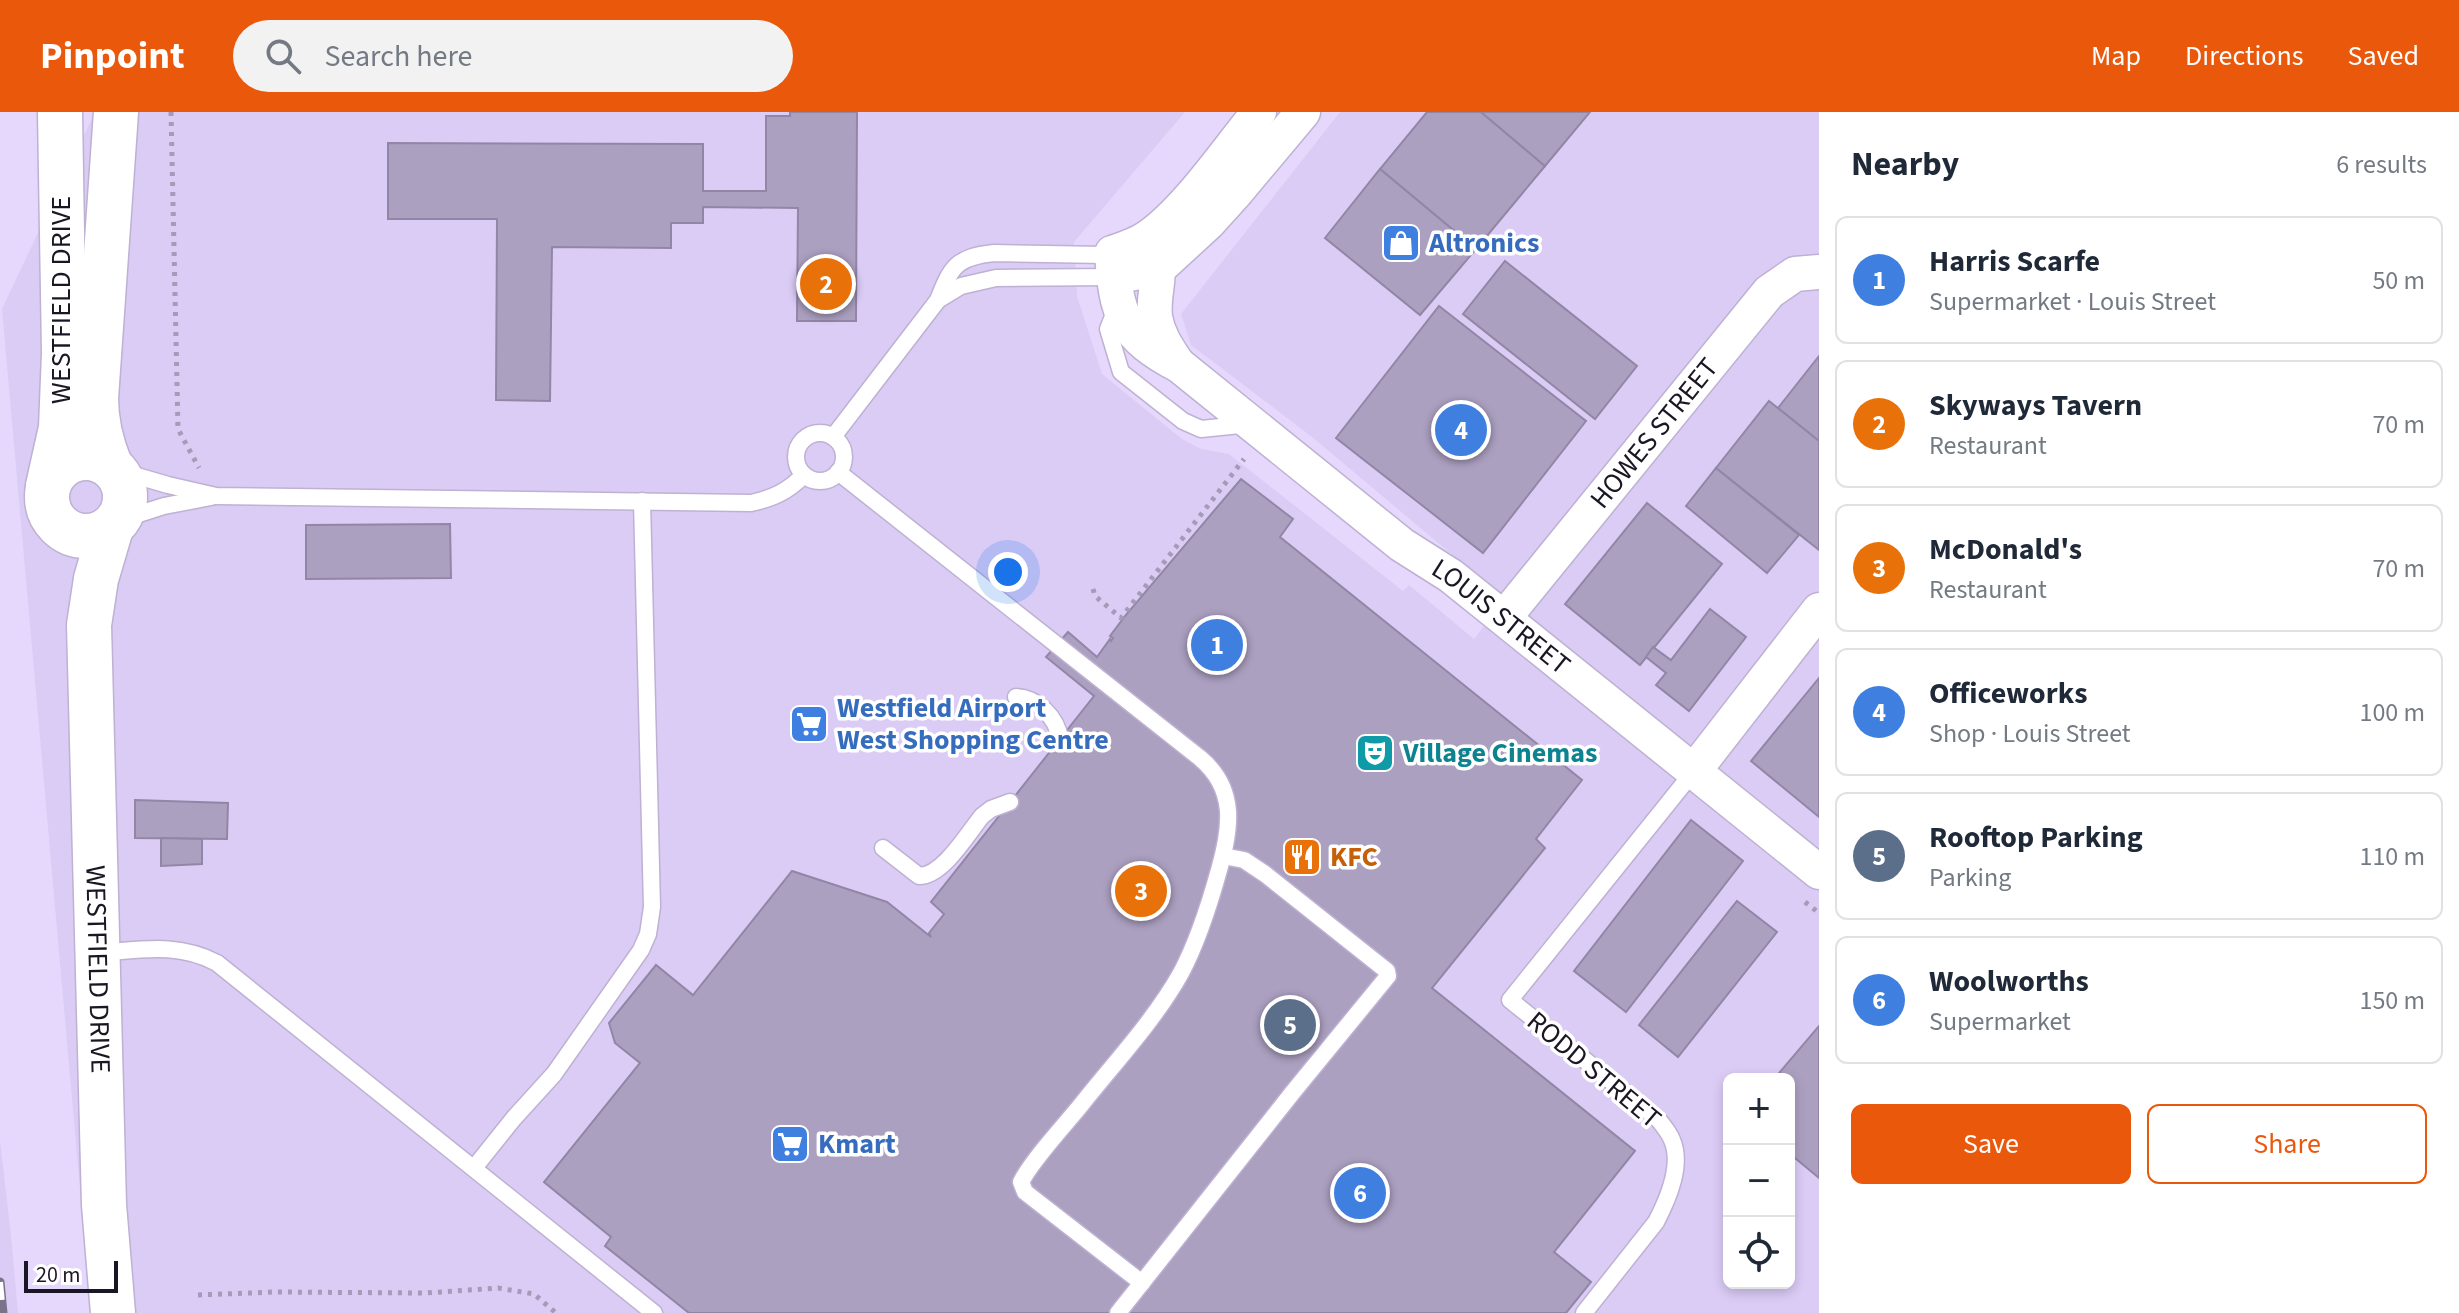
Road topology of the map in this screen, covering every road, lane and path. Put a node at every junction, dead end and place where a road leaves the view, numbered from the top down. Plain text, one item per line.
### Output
1 (60, 112) edge
2 (116, 112) edge
3 (171, 112) edge
4 (1259, 112) edge
5 (1303, 112) edge
6 (1153, 253) junction
7 (1819, 272) edge
8 (1113, 292) junction
9 (938, 300) junction
10 (1180, 366) junction
11 (833, 437) junction
12 (1250, 440) junction
13 (112, 467) junction
14 (838, 472) junction
15 (804, 475) junction
16 (216, 496) junction
17 (48, 498) junction
18 (642, 501) junction
19 (114, 524) junction
20 (1093, 589) dead end
21 (1819, 610) edge
22 (1504, 618) junction
23 (89, 625) junction
24 (1016, 697) dead end
25 (1060, 739) dead end
26 (1694, 771) junction
27 (1010, 802) dead end
28 (883, 848) dead end
29 (1223, 856) junction
30 (1819, 872) edge
31 (98, 953) junction
32 (474, 1168) junction
33 (1142, 1283) junction
34 (198, 1295) dead end
35 (113, 1313) edge
36 (556, 1313) edge
37 (654, 1313) edge
38 (1118, 1313) edge
39 (1584, 1313) edge

1 - 17 main road, WESTFIELD DRIVE
2 - 13 main road, WESTFIELD DRIVE
3 - 16 path
4 - 6 street
5 - 6 street
6 - 8 street
6 - 10 street, LOUIS STREET
7 - 22 street, HOWES STREET
8 - 9 lane
8 - 9 lane
8 - 10 street, LOUIS STREET
8 - 12 lane
9 - 11 lane
10 - 12 street, LOUIS STREET
11 - 14 lane
11 - 15 lane
12 - 20 path
12 - 22 street, LOUIS STREET
13 - 16 lane
13 - 17 main road
13 - 19 main road, WESTFIELD DRIVE
14 - 15 lane
14 - 29 lane
15 - 18 lane
16 - 18 lane
16 - 19 lane
17 - 19 main road
17 - 23 main road, WESTFIELD DRIVE
18 - 32 lane
19 - 23 main road, WESTFIELD DRIVE
21 - 26 street
22 - 26 street, LOUIS STREET
23 - 31 main road, WESTFIELD DRIVE
24 - 25 lane
26 - 30 street, LOUIS STREET
26 - 39 lane, RODD STREET
27 - 28 lane
29 - 33 lane
29 - 33 lane
31 - 32 lane
31 - 35 main road, WESTFIELD DRIVE
32 - 37 lane
33 - 38 lane
34 - 36 path

